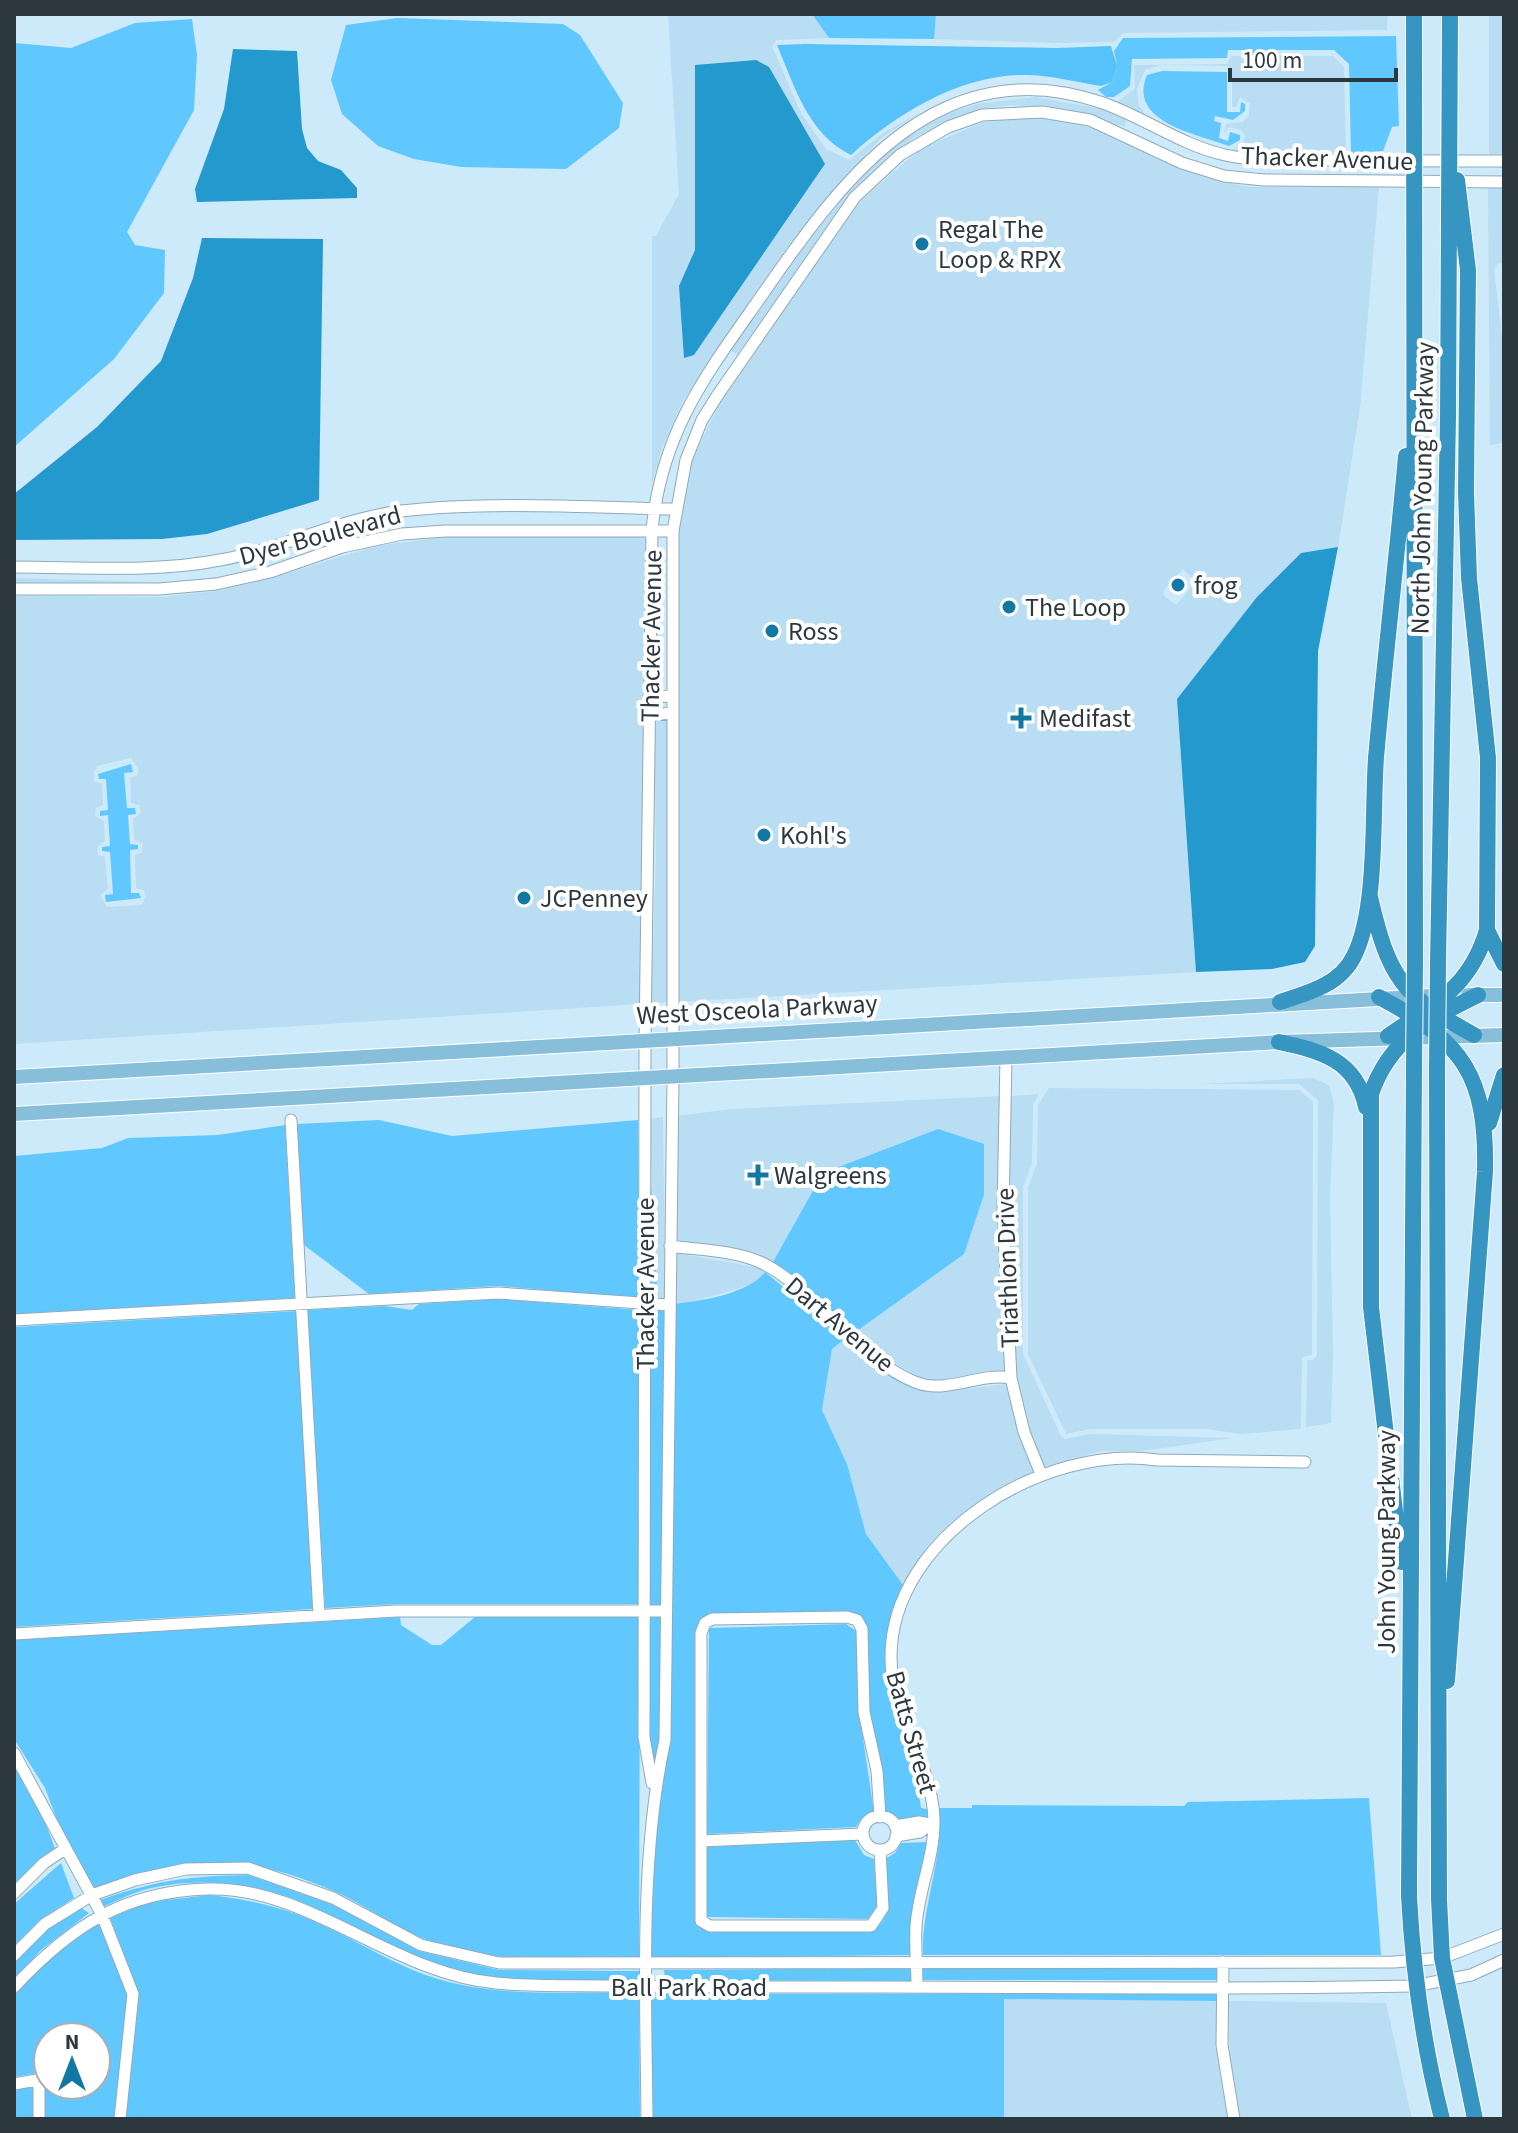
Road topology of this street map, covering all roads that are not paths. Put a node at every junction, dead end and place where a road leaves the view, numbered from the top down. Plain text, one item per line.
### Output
1 (1414, 14) edge
2 (1450, 14) edge
3 (1132, 115) junction
4 (1130, 136) junction
5 (1270, 160) junction
6 (1416, 161) junction
7 (1450, 161) junction
8 (1504, 161) edge
9 (1247, 179) junction
10 (1416, 181) junction
11 (1454, 181) junction
12 (1504, 182) edge
13 (1415, 305) junction
14 (722, 352) junction
15 (739, 363) junction
16 (654, 508) junction
17 (674, 509) junction
18 (401, 511) junction
19 (652, 530) junction
20 (673, 531) junction
21 (402, 534) junction
22 (14, 567) edge
23 (162, 567) junction
24 (14, 589) edge
25 (159, 589) junction
26 (673, 696) junction
27 (649, 697) junction
28 (673, 713) junction
29 (649, 715) junction
30 (1369, 892) junction
31 (1487, 930) junction
32 (1415, 962) joint
33 (1438, 962) joint
34 (1504, 964) edge
35 (1449, 995) junction
36 (1478, 995) junction
37 (1504, 995) edge
38 (1412, 996) junction
39 (1379, 997) junction
40 (1280, 1002) junction
41 (1426, 1016) junction
42 (1440, 1035) junction
43 (1474, 1035) junction
44 (1504, 1035) edge
45 (1388, 1036) junction
46 (1406, 1036) junction
47 (672, 1038) junction
48 (645, 1040) junction
49 (1279, 1042) junction
50 (1006, 1057) junction
51 (1504, 1075) edge
52 (14, 1077) edge
53 (673, 1077) junction
54 (645, 1078) junction
55 (14, 1114) edge
56 (1368, 1117) junction
57 (291, 1120) dead end
58 (1486, 1136) junction
59 (670, 1246) junction
60 (301, 1304) junction
61 (645, 1305) junction
62 (669, 1305) junction
63 (14, 1320) edge
64 (1011, 1378) junction
65 (645, 1443) junction
66 (668, 1443) junction
67 (1305, 1462) dead end
68 (1041, 1474) junction
69 (1410, 1607) junction
70 (646, 1611) junction
71 (666, 1611) junction
72 (319, 1615) junction
73 (14, 1634) edge
74 (14, 1753) edge
75 (654, 1791) junction
76 (1438, 1794) junction
77 (880, 1817) junction
78 (931, 1825) junction
79 (896, 1831) junction
80 (863, 1834) junction
81 (701, 1841) junction
82 (65, 1849) junction
83 (880, 1850) junction
84 (14, 1893) edge
85 (92, 1895) junction
86 (102, 1915) junction
87 (1504, 1934) edge
88 (14, 1955) edge
89 (1442, 1958) junction
90 (1504, 1960) edge
91 (1412, 1961) junction
92 (917, 1962) junction
93 (1223, 1962) junction
94 (647, 1965) junction
95 (1446, 1981) junction
96 (646, 1986) junction
97 (1414, 1986) junction
98 (14, 1987) edge
99 (917, 1987) junction
100 (1222, 1987) junction
101 (120, 2119) edge
102 (647, 2119) edge
103 (1234, 2119) edge
104 (1442, 2119) edge
105 (1475, 2119) edge

1 - 6 highway, North John Young Parkway
2 - 7 highway
3 - 4 street
3 - 5 street, Thacker Avenue
3 - 14 street, Thacker Avenue
4 - 9 street, Thacker Avenue
4 - 15 street, Thacker Avenue
5 - 6 street, Thacker Avenue
5 - 9 street
6 - 7 street, Thacker Avenue
6 - 10 highway, North John Young Parkway
7 - 8 street, Thacker Avenue
7 - 11 highway
9 - 10 street, Thacker Avenue
10 - 11 street, Thacker Avenue
10 - 13 highway, North John Young Parkway
11 - 12 street, Thacker Avenue
11 - 31 highway
11 - 33 highway, North John Young Parkway
13 - 30 highway
13 - 32 highway, North John Young Parkway
14 - 15 street
14 - 16 street, Thacker Avenue
15 - 17 street, Thacker Avenue
16 - 17 street, Dyer Boulevard
16 - 18 street, Dyer Boulevard
16 - 19 street, Thacker Avenue
17 - 20 street, Thacker Avenue
18 - 21 street
18 - 23 street, Dyer Boulevard
19 - 20 street, Dyer Boulevard
19 - 21 street, Dyer Boulevard
19 - 27 street, Thacker Avenue
20 - 26 street, Thacker Avenue
21 - 25 street, Dyer Boulevard
22 - 23 street, Dyer Boulevard
23 - 25 street
24 - 25 street, Dyer Boulevard
26 - 27 street
26 - 28 street, Thacker Avenue
27 - 29 street, Thacker Avenue
28 - 29 street
28 - 47 street, Thacker Avenue
29 - 48 street, Thacker Avenue
30 - 38 highway
30 - 40 highway
31 - 34 highway
31 - 35 highway
32 - 69 highway, John Young Parkway, bridge
33 - 76 highway, John Young Parkway, bridge
35 - 36 main road, West Osceola Parkway
35 - 38 main road, West Osceola Parkway
35 - 41 highway
36 - 37 main road, West Osceola Parkway
36 - 41 highway
38 - 39 main road, West Osceola Parkway
38 - 41 highway
39 - 40 main road, West Osceola Parkway
39 - 41 highway
40 - 47 main road, West Osceola Parkway
41 - 42 highway
41 - 43 highway
41 - 45 highway
41 - 46 highway
42 - 43 main road
42 - 46 main road
42 - 58 highway
43 - 44 main road
45 - 46 main road
45 - 49 main road
46 - 56 highway
47 - 48 main road, West Osceola Parkway
47 - 53 street, Thacker Avenue
48 - 52 main road, West Osceola Parkway
48 - 54 street, Thacker Avenue
49 - 50 main road
49 - 56 highway
50 - 53 main road
50 - 64 street, Triathlon Drive
51 - 58 highway
53 - 54 main road
53 - 59 street, Thacker Avenue
54 - 55 main road
54 - 61 street, Thacker Avenue
56 - 69 highway
57 - 60 street
58 - 76 highway
59 - 62 street, Thacker Avenue
59 - 64 street, Dart Avenue
60 - 61 street
60 - 63 street
60 - 72 street
61 - 62 street
61 - 65 street, Thacker Avenue
62 - 66 street, Thacker Avenue
64 - 68 street, Triathlon Drive
65 - 66 street
65 - 70 street, Thacker Avenue
66 - 71 street, Thacker Avenue
67 - 68 street, Batts Street
68 - 78 street, Batts Street
69 - 91 highway, John Young Parkway
70 - 71 street
70 - 72 street
70 - 75 street, Thacker Avenue
71 - 75 street, Thacker Avenue
72 - 73 street
74 - 82 street
75 - 94 street, Thacker Avenue
76 - 89 highway, John Young Parkway
77 - 79 street
77 - 80 street
77 - 81 street
78 - 79 street
78 - 92 street, Batts Street
79 - 83 street
80 - 81 street
80 - 83 street
81 - 83 street
82 - 84 street
82 - 85 street
85 - 86 street
85 - 88 street, Ball Park Road
85 - 94 street, Ball Park Road
86 - 96 street, Ball Park Road
86 - 98 street, Ball Park Road
86 - 101 street
87 - 89 street, Ball Park Road
89 - 91 street, Ball Park Road
89 - 95 highway, John Young Parkway
90 - 95 street, Ball Park Road
91 - 93 street, Ball Park Road
91 - 97 highway, John Young Parkway
92 - 93 street, Ball Park Road
92 - 94 street, Ball Park Road
92 - 99 street, Batts Street
93 - 100 street
94 - 96 street, Thacker Avenue
95 - 97 street, Ball Park Road
95 - 105 highway, John Young Parkway
96 - 99 street, Ball Park Road
96 - 102 street, Thacker Avenue
97 - 100 street, Ball Park Road
97 - 104 highway, John Young Parkway
99 - 100 street, Ball Park Road
100 - 103 street

